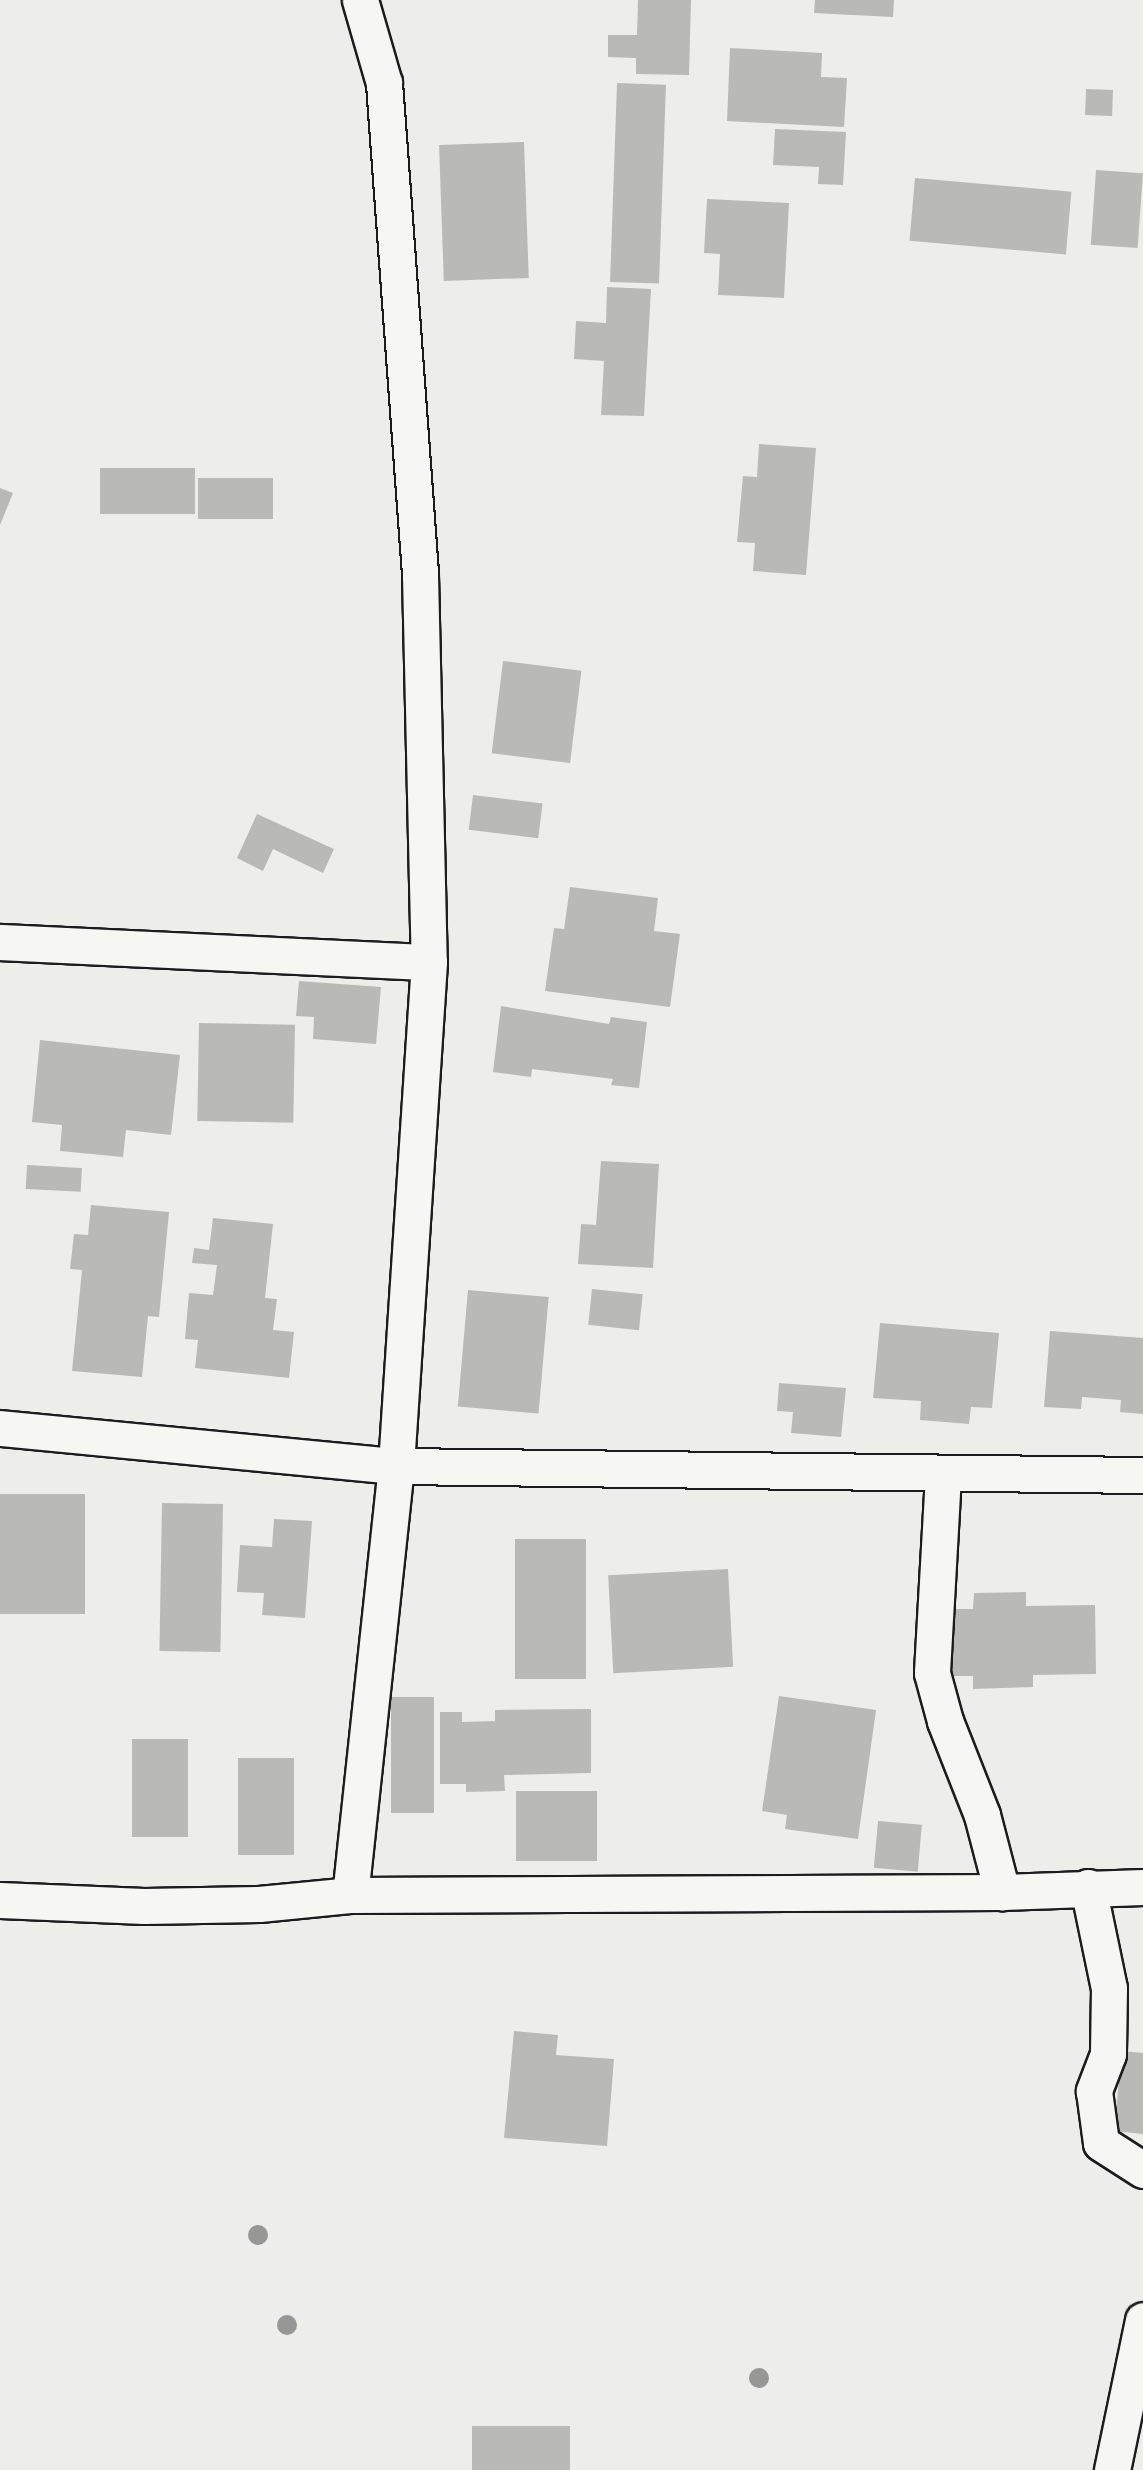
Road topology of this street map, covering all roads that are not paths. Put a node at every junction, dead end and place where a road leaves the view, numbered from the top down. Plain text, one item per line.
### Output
1 (360, 0) edge
2 (0, 942) edge
3 (429, 962) junction
4 (0, 1428) edge
5 (396, 1466) junction
6 (943, 1475) junction
7 (1143, 1475) edge
8 (1088, 1887) junction
9 (1143, 1887) edge
10 (1002, 1892) junction
11 (350, 1895) junction
12 (0, 1900) edge
13 (1143, 2171) edge
14 (1143, 2320) edge
15 (1112, 2470) edge

1 - 3 street
2 - 3 street
3 - 5 street
4 - 5 street
5 - 6 street
5 - 11 street
6 - 7 street
6 - 10 street
8 - 9 street
8 - 10 street
8 - 13 street
10 - 11 street
11 - 12 street
14 - 15 street

